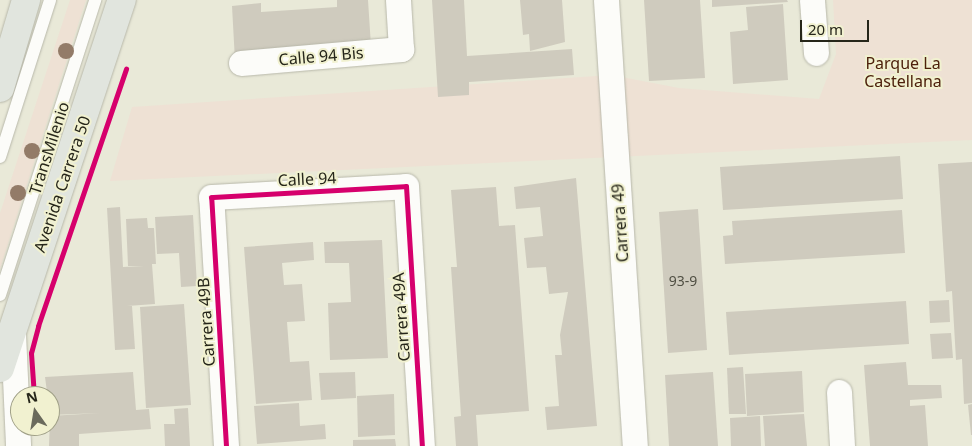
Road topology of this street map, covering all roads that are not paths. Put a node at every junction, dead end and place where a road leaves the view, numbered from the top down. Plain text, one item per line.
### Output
1 (26, 0) edge
2 (50, 0) edge
3 (95, 0) edge
4 (122, 0) edge
5 (398, 0) edge
6 (606, 0) edge
7 (812, 0) edge
8 (816, 53) dead end
9 (241, 62) dead end
10 (0, 88) edge
11 (0, 157) edge
12 (406, 186) joint
13 (211, 197) joint
14 (0, 295) edge
15 (13, 331) junction
16 (0, 368) edge
17 (839, 392) dead end
18 (18, 446) edge
19 (226, 446) edge
20 (422, 446) edge
21 (635, 446) edge
22 (842, 446) edge

1 - 10 main road
2 - 11 lane
3 - 14 lane, TransMilenio
4 - 15 main road, Avenida Carrera 50
5 - 9 street, Calle 94 Bis
6 - 21 street, Carrera 49
7 - 8 street
12 - 13 street, Calle 94
12 - 20 street, Carrera 49A
13 - 19 street, Carrera 49B
15 - 16 main road, Avenida Carrera 50
15 - 18 street
17 - 22 street

